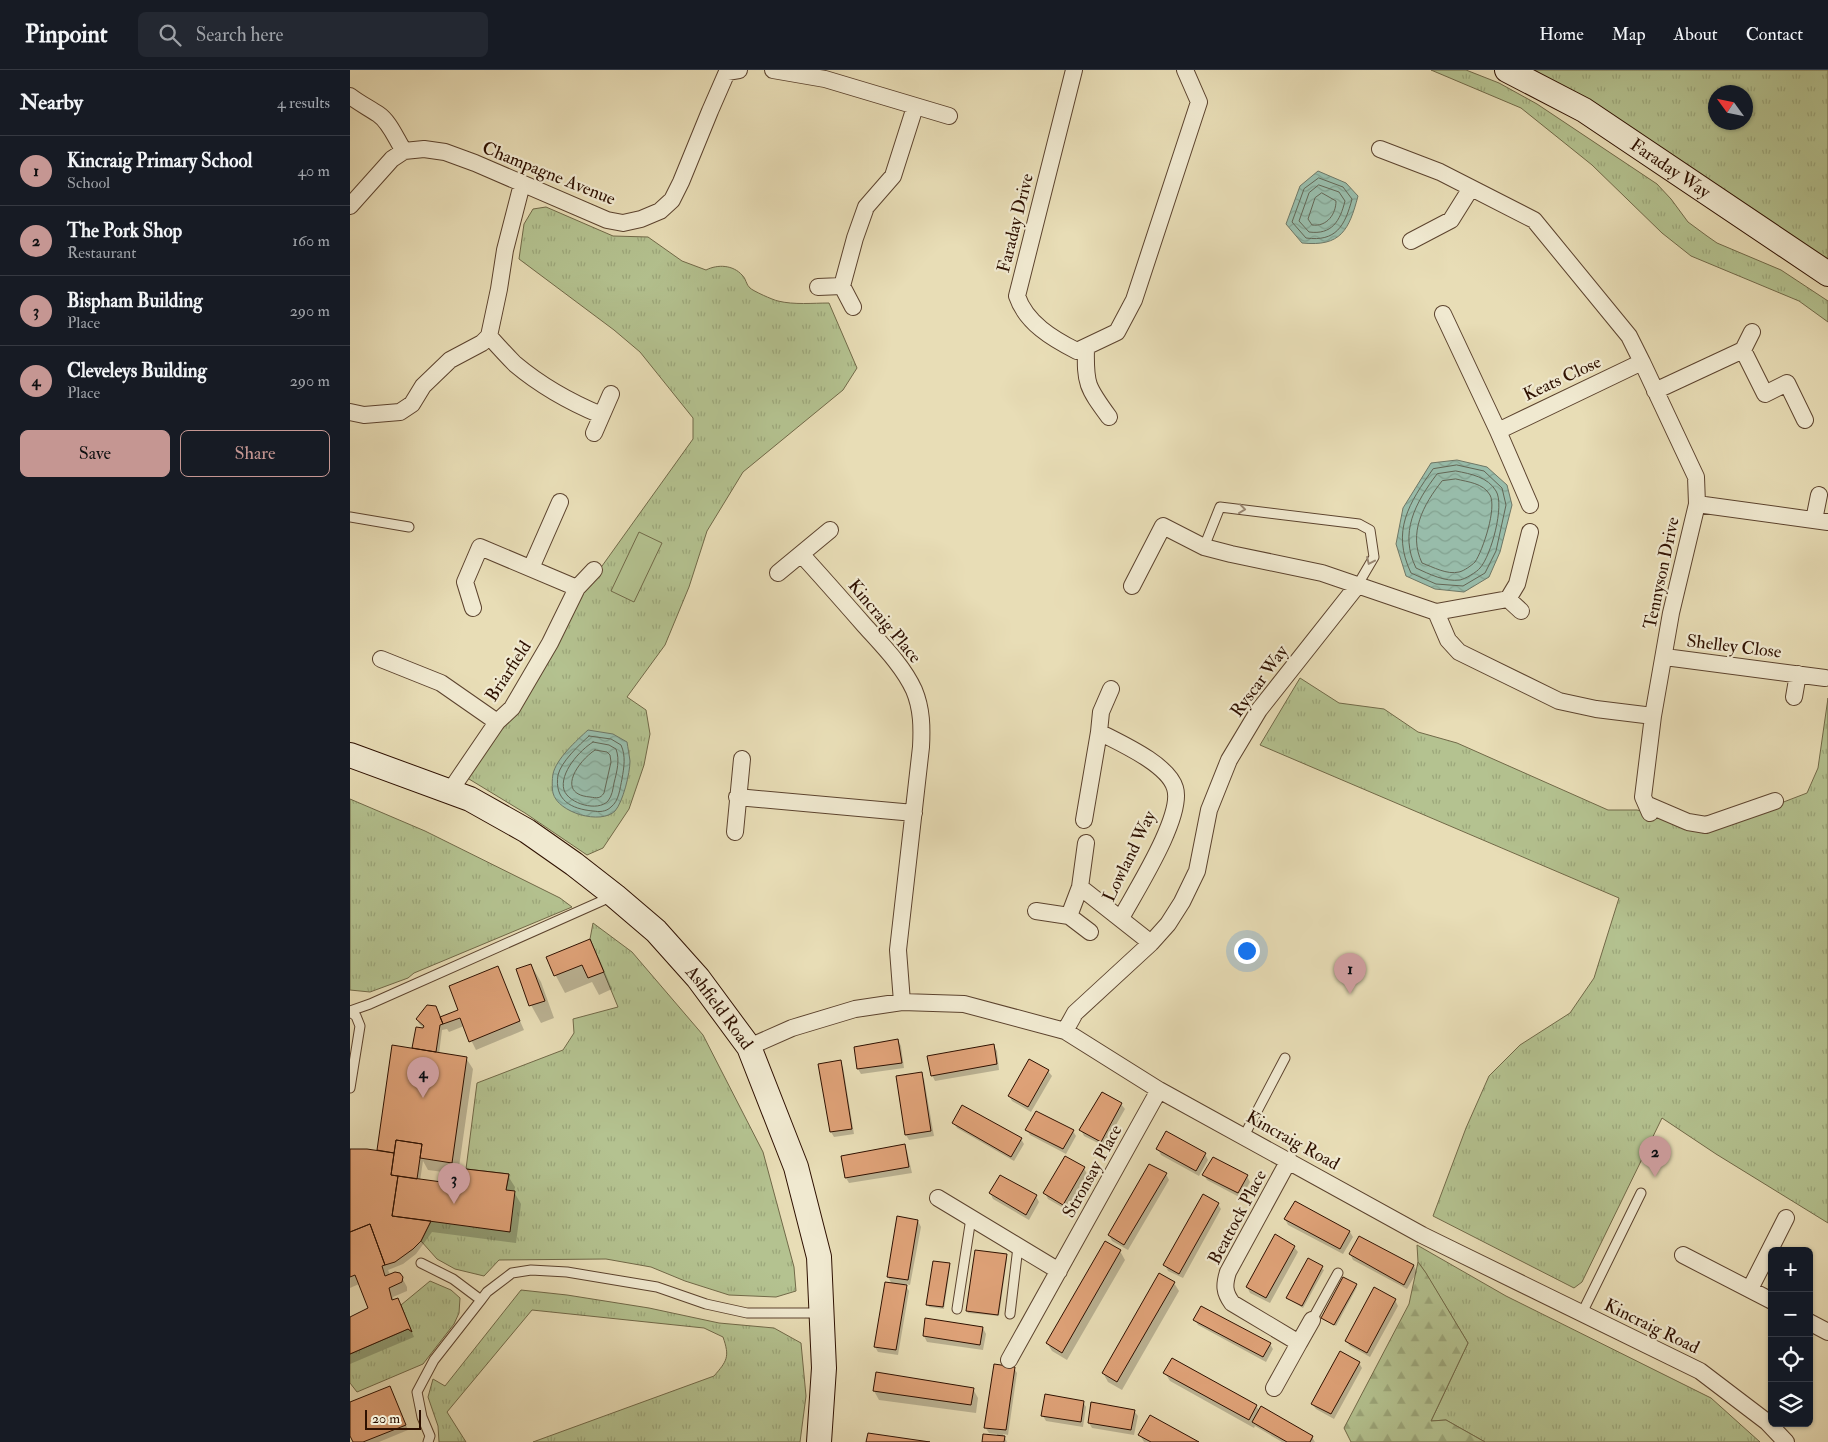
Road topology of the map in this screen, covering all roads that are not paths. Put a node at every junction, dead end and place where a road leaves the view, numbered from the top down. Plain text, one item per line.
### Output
1 (773, 70) edge
2 (1074, 70) edge
3 (1185, 70) edge
4 (1507, 70) edge
5 (731, 71) edge
6 (350, 96) edge
7 (915, 107) junction
8 (949, 116) dead end
9 (1380, 149) dead end
10 (404, 151) junction
11 (522, 184) junction
12 (1471, 188) junction
13 (350, 206) edge
14 (1410, 241) dead end
15 (1828, 274) edge
16 (842, 286) junction
17 (818, 287) dead end
18 (853, 307) dead end
19 (1443, 314) dead end
20 (1752, 332) dead end
21 (489, 336) junction
22 (1086, 348) junction
23 (1742, 350) junction
24 (1642, 362) junction
25 (1655, 391) junction
26 (611, 394) dead end
27 (350, 412) edge
28 (602, 416) junction
29 (1109, 416) dead end
30 (1805, 420) dead end
31 (1498, 431) junction
32 (594, 433) dead end
33 (1819, 495) dead end
34 (560, 502) dead end
35 (1697, 504) junction
36 (1530, 505) dead end
37 (350, 516) edge
38 (1821, 521) edge
39 (409, 527) dead end
40 (830, 530) dead end
41 (1530, 532) dead end
42 (1204, 547) junction
43 (801, 554) junction
44 (531, 568) junction
45 (594, 570) dead end
46 (778, 573) dead end
47 (1132, 586) dead end
48 (1357, 586) junction
49 (577, 588) junction
50 (1508, 599) junction
51 (473, 608) dead end
52 (1521, 611) dead end
53 (1436, 612) junction
54 (1665, 657) junction
55 (381, 659) dead end
56 (1798, 674) junction
57 (1825, 678) dead end
58 (1112, 689) dead end
59 (1794, 697) dead end
60 (1653, 716) junction
61 (497, 722) junction
62 (1099, 732) junction
63 (350, 755) edge
64 (742, 759) dead end
65 (450, 791) junction
66 (737, 797) junction
67 (1775, 801) dead end
68 (914, 813) junction
69 (1084, 820) dead end
70 (735, 832) dead end
71 (1086, 843) dead end
72 (1080, 887) junction
73 (615, 896) junction
74 (1036, 911) dead end
75 (1068, 916) junction
76 (1121, 918) junction
77 (1090, 932) dead end
78 (1151, 943) junction
79 (902, 1002) junction
80 (350, 1012) edge
81 (1065, 1031) junction
82 (749, 1047) junction
83 (1285, 1058) dead end
84 (350, 1088) edge
85 (1159, 1090) junction
86 (1244, 1136) junction
87 (1289, 1160) junction
88 (1641, 1193) dead end
89 (938, 1198) dead end
90 (971, 1218) junction
91 (1786, 1218) dead end
92 (1018, 1247) junction
93 (1683, 1255) dead end
94 (421, 1264) dead end
95 (1059, 1271) junction
96 (1338, 1273) dead end
97 (1750, 1290) junction
98 (1768, 1299) edge
99 (481, 1300) junction
100 (957, 1309) dead end
101 (820, 1313) junction
102 (1010, 1314) dead end
103 (1582, 1314) junction
104 (1312, 1320) joint
105 (1813, 1324) edge
106 (1828, 1332) edge
107 (1299, 1343) junction
108 (1008, 1360) dead end
109 (1274, 1388) dead end
110 (428, 1442) edge
111 (819, 1442) edge
112 (1786, 1442) edge

1 - 7 street
2 - 22 street, Faraday Drive
3 - 22 street
4 - 15 street, Faraday Way
5 - 11 street, Champagne Avenue
6 - 10 street
7 - 8 street
7 - 16 street
9 - 12 street, Tennyson Drive
10 - 11 street, Champagne Avenue
10 - 13 street
11 - 21 street
12 - 14 street
12 - 24 street, Tennyson Drive
16 - 17 street
16 - 18 street
19 - 31 street
20 - 23 street
21 - 27 street
21 - 28 street
22 - 29 street
23 - 25 street
23 - 30 street
24 - 25 street, Tennyson Drive
24 - 31 street, Keats Close
25 - 35 street, Tennyson Drive
26 - 28 street
28 - 32 street
31 - 36 street
33 - 38 street
34 - 44 street
35 - 38 street
35 - 54 street, Tennyson Drive
37 - 39 lane
40 - 43 street
41 - 50 street
42 - 47 street
42 - 48 street
42 -> 48 lane
43 - 46 street
43 - 68 street, Kincraig Place
44 - 49 street
44 - 51 street
45 - 49 street, Briarfield
48 - 53 street
48 - 78 street, Ryscar Way
49 - 61 street, Briarfield
50 - 52 street
50 - 53 street
53 - 60 street
54 - 56 street, Shelley Close
54 - 60 street, Tennyson Drive
55 - 61 street
56 - 57 street, Shelley Close
56 - 59 street, Shelley Close
58 - 62 street
60 - 67 street, Tennyson Drive
61 - 65 street, Briarfield
62 - 69 street
62 - 76 street, Lowland Way
63 - 65 street, Ashfield Road
64 - 66 street
65 - 73 street, Ashfield Road
66 - 68 street
66 - 70 street
68 - 79 street, Kincraig Place
71 - 72 street, Lowland Way
72 - 75 street, Lowland Way
72 - 76 street, Lowland Way
73 - 80 lane
73 - 82 street, Ashfield Road
74 - 75 street
75 - 77 street
76 - 78 street, Lowland Way
78 - 81 street, Ryscar Way
79 - 81 street, Kincraig Road
79 - 82 street, Kincraig Road
80 - 84 lane
81 - 85 street, Kincraig Road
82 - 101 street, Ashfield Road
83 - 86 lane
85 - 86 street, Kincraig Road
85 - 95 street, Stronsay Place
86 - 87 street, Kincraig Road
87 - 103 street, Kincraig Road
87 - 107 street, Beattock Place
88 - 103 lane
89 - 90 street
90 - 92 street
90 - 100 lane
91 - 97 street
92 - 95 street
92 - 102 lane
93 - 97 street
94 - 99 lane
95 - 108 street, Stronsay Place
96 - 104 lane
97 - 98 street
99 - 101 lane
99 - 110 lane
101 - 111 street, Ashfield Road
103 - 112 street, Kincraig Road
104 - 107 street
105 - 106 street
107 - 109 street

